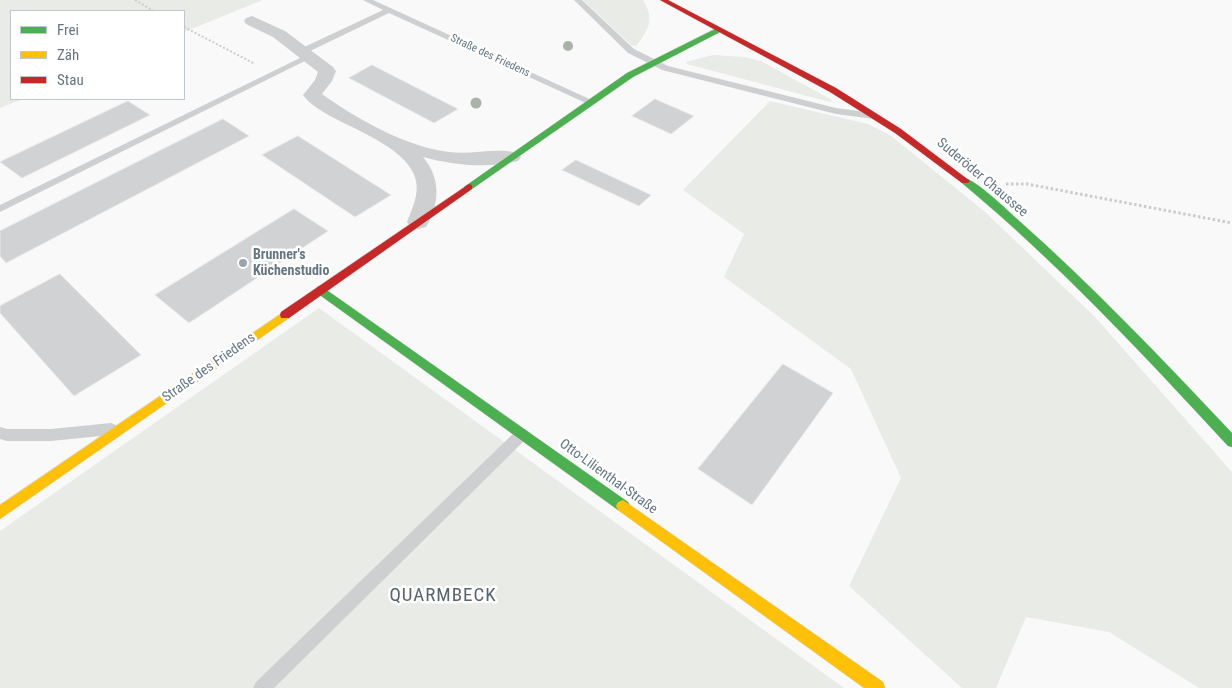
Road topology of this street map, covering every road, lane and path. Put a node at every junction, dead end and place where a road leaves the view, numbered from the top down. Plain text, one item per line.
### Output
1 (135, 0) edge
2 (367, 0) edge
3 (578, 0) edge
4 (663, 0) edge
5 (152, 10) edge
6 (389, 10) junction
7 (252, 21) dead end
8 (185, 28) edge
9 (720, 30) junction
10 (304, 55) junction
11 (654, 63) junction
12 (273, 74) junction
13 (591, 102) junction
14 (874, 116) junction
15 (398, 145) junction
16 (511, 156) junction
17 (974, 190) junction
18 (0, 209) edge
19 (418, 222) junction
20 (1232, 223) edge
21 (321, 290) junction
22 (123, 427) junction
23 (0, 433) edge
24 (522, 434) junction
25 (1232, 442) edge
26 (0, 513) edge
27 (262, 688) edge
28 (877, 688) edge

1 - 5 path
2 - 6 lane, Straße des Friedens
3 - 11 lane
4 - 9 street, Suderöder Chaussee
6 - 10 lane
6 - 13 lane, Straße des Friedens
7 - 10 street, Straße des Friedens
8 - 12 path
9 - 11 street, Straße des Friedens
9 - 14 street, Suderöder Chaussee
10 - 12 lane
10 - 15 street, Straße des Friedens
11 - 13 street, Straße des Friedens
11 - 14 lane
12 - 18 lane
13 - 16 street, Straße des Friedens
14 - 17 street, Suderöder Chaussee
15 - 16 street, Straße des Friedens
15 - 19 street, Straße des Friedens
16 - 19 street, Straße des Friedens
17 - 20 path
17 - 25 street, Suderöder Chaussee
19 - 21 street, Straße des Friedens
21 - 22 street, Straße des Friedens
21 - 24 street, Otto-Lilienthal-Straße
22 - 23 lane
22 - 26 street, Straße des Friedens
24 - 27 lane
24 - 28 street, Otto-Lilienthal-Straße

